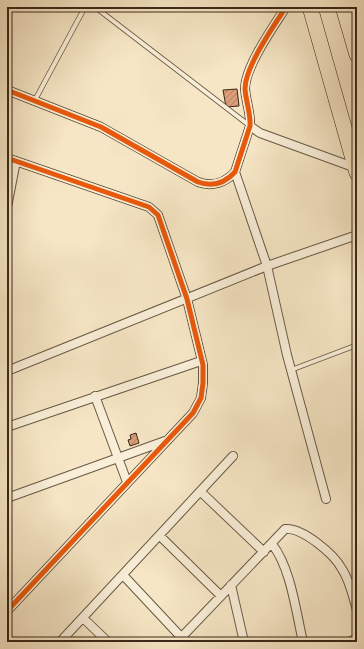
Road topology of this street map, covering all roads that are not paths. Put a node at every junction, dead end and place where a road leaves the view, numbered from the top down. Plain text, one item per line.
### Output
1 (85, 7) edge
2 (95, 7) edge
3 (286, 7) edge
4 (310, 7) edge
5 (343, 7) edge
6 (357, 55) edge
7 (7, 90) edge
8 (35, 100) junction
9 (250, 126) junction
10 (7, 158) edge
11 (16, 161) junction
12 (356, 171) edge
13 (234, 172) junction
14 (7, 207) edge
15 (357, 235) edge
16 (267, 266) junction
17 (186, 299) junction
18 (357, 345) edge
19 (201, 361) junction
20 (7, 370) edge
21 (291, 370) junction
22 (95, 396) junction
23 (7, 427) edge
24 (167, 440) junction
25 (233, 456) dead end
26 (118, 458) junction
27 (127, 482) junction
28 (201, 492) junction
29 (7, 498) edge
30 (326, 499) dead end
31 (160, 536) junction
32 (272, 544) junction
33 (264, 552) junction
34 (123, 575) junction
35 (230, 585) junction
36 (221, 596) junction
37 (357, 610) edge
38 (7, 611) edge
39 (83, 618) junction
40 (357, 636) edge
41 (180, 640) edge
42 (60, 642) edge
43 (108, 642) edge
44 (244, 642) edge
45 (303, 642) edge
46 (342, 642) edge

1 - 8 lane
2 - 9 lane
3 - 9 street
4 - 12 highway
5 - 6 highway
7 - 8 street
8 - 13 street
9 - 12 street
9 - 13 street
10 - 11 street
11 - 14 street
11 - 17 street
13 - 16 street
15 - 16 street
16 - 17 street
16 - 21 street
17 - 19 street
17 - 20 street
18 - 21 lane
19 - 22 street
19 - 24 street
21 - 30 street
22 - 23 street
22 - 26 street
24 - 26 street
24 - 27 street
25 - 28 street
26 - 27 street
26 - 29 street
27 - 38 street
28 - 31 street
28 - 33 street
31 - 34 street
31 - 36 street
32 - 33 street
32 - 37 street
32 - 45 street
33 - 35 street
34 - 39 street
34 - 41 street
35 - 36 street
35 - 44 street
36 - 41 street
39 - 42 street
39 - 43 street
40 - 46 lane

